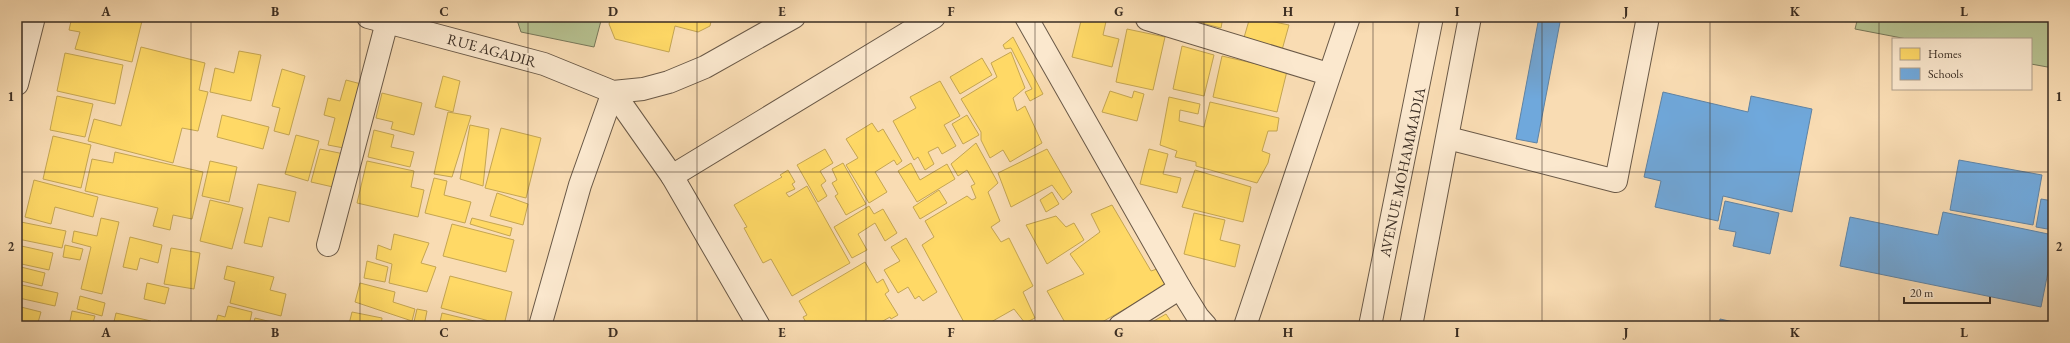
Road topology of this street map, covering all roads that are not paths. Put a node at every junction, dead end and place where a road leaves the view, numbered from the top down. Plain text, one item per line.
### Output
1 (34, 17) edge
2 (794, 17) edge
3 (934, 17) edge
4 (1026, 17) edge
5 (1148, 17) edge
6 (1349, 17) edge
7 (1432, 17) edge
8 (1470, 17) edge
9 (1648, 17) edge
10 (377, 20) edge
11 (1328, 74) junction
12 (17, 84) edge
13 (613, 92) junction
14 (1448, 138) junction
15 (672, 176) junction
16 (328, 244) dead end
17 (1180, 288) junction
18 (540, 326) edge
19 (759, 326) edge
20 (1120, 326) edge
21 (1206, 326) edge
22 (1245, 326) edge
23 (1370, 326) edge
24 (1411, 326) edge

1 - 12 street
2 - 13 street
3 - 15 street
4 - 17 street
5 - 11 street
6 - 11 street
7 - 23 street, AVENUE MOHAMMADIA
8 - 14 street
9 - 14 street
10 - 13 street, RUE AGADIR
10 - 16 street
11 - 22 street
13 - 15 street
13 - 18 street
14 - 24 street
15 - 19 street
17 - 20 street
17 - 21 street

